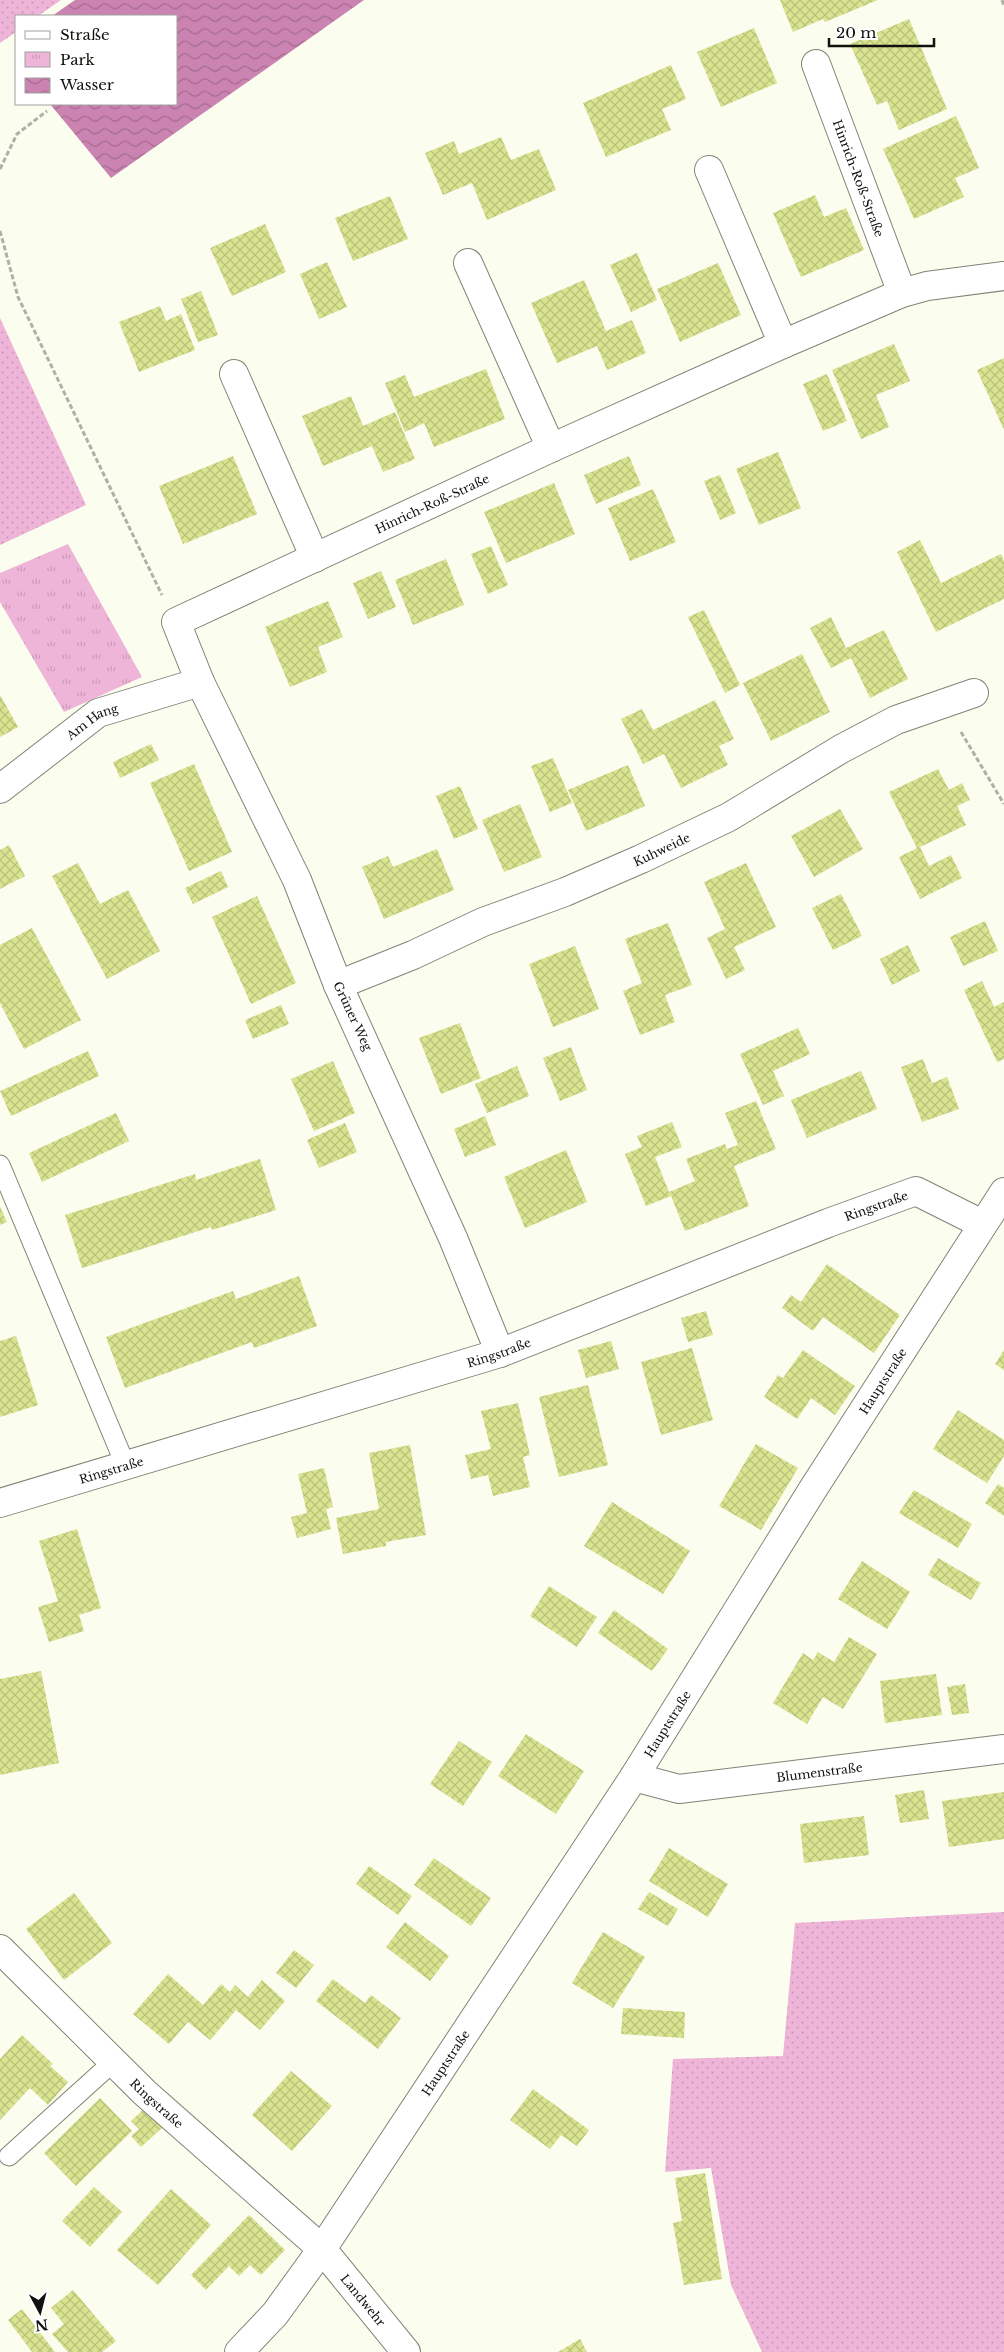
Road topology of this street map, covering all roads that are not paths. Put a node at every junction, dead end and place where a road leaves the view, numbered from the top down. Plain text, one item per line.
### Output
1 (816, 64) dead end
2 (709, 170) dead end
3 (468, 263) dead end
4 (1004, 276) edge
5 (902, 293) junction
6 (783, 344) junction
7 (234, 374) dead end
8 (551, 448) junction
9 (314, 558) junction
10 (200, 682) junction
11 (974, 693) dead end
12 (0, 789) edge
13 (338, 985) junction
14 (0, 1165) edge
15 (1004, 1192) edge
16 (982, 1224) junction
17 (500, 1353) junction
18 (125, 1464) junction
19 (0, 1503) edge
20 (1004, 1749) edge
21 (634, 1777) junction
22 (0, 1949) edge
23 (113, 2062) junction
24 (9, 2156) dead end
25 (322, 2249) junction
26 (239, 2352) edge
27 (406, 2352) edge

1 - 5 street, Hinrich-Roß-Straße
2 - 6 street
3 - 8 street
4 - 5 street, Hinrich-Roß-Straße
5 - 6 street, Hinrich-Roß-Straße
6 - 8 street, Hinrich-Roß-Straße
7 - 9 street
8 - 9 street, Hinrich-Roß-Straße
9 - 10 street, Hinrich-Roß-Straße
10 - 12 street, Am Hang
10 - 13 street, Grüner Weg
11 - 13 street, Kuhweide
13 - 17 street, Grüner Weg
14 - 18 lane
15 - 16 street, Hauptstraße
16 - 17 street, Ringstraße
16 - 21 street, Hauptstraße
17 - 18 street, Ringstraße
18 - 19 street, Ringstraße
20 - 21 street, Blumenstraße
21 - 25 street, Hauptstraße
22 - 23 street, Ringstraße
23 - 24 lane
23 - 25 street, Ringstraße
25 - 26 street, Hauptstraße
25 - 27 street, Landwehr

